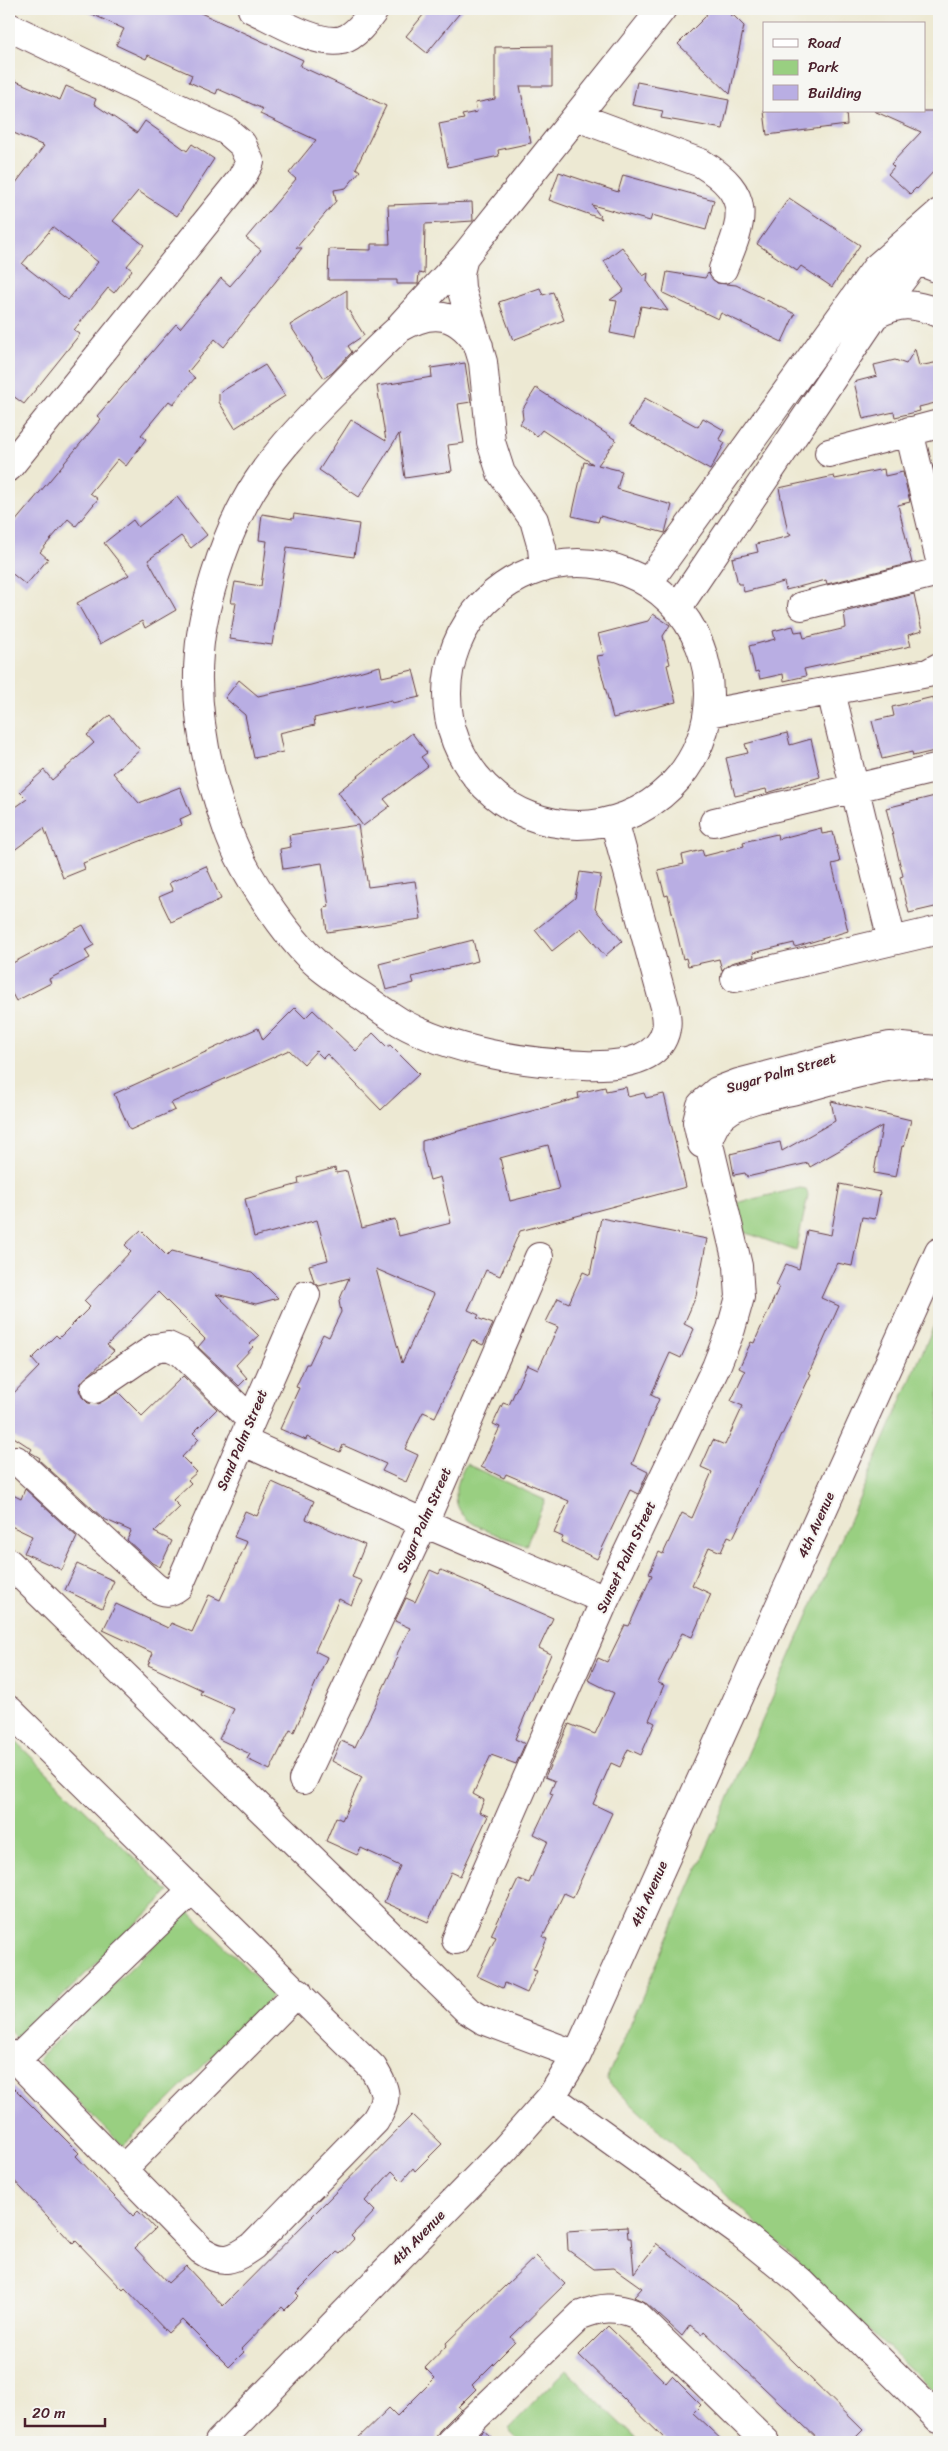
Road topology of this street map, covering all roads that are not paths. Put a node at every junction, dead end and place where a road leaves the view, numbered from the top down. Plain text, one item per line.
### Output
1 (252, 9) edge
2 (375, 9) edge
3 (662, 9) edge
4 (9, 27) edge
5 (577, 117) junction
6 (939, 213) edge
7 (939, 231) edge
8 (464, 257) junction
9 (928, 265) edge
10 (876, 268) junction
11 (723, 269) dead end
12 (939, 313) edge
13 (875, 314) junction
14 (389, 338) junction
15 (479, 346) junction
16 (939, 424) edge
17 (909, 431) junction
18 (829, 453) dead end
19 (9, 467) edge
20 (939, 556) edge
21 (544, 568) junction
22 (939, 572) edge
23 (648, 583) junction
24 (802, 606) dead end
25 (678, 607) junction
26 (939, 667) edge
27 (831, 692) junction
28 (709, 713) junction
29 (939, 768) edge
30 (854, 788) junction
31 (714, 822) dead end
32 (615, 824) junction
33 (939, 930) edge
34 (892, 941) junction
35 (736, 978) dead end
36 (939, 1050) edge
37 (939, 1066) edge
38 (712, 1166) junction
39 (939, 1252) edge
40 (539, 1257) dead end
41 (306, 1295) dead end
42 (95, 1389) dead end
43 (247, 1430) junction
44 (16, 1460) dead end
45 (424, 1523) junction
46 (9, 1563) edge
47 (605, 1600) junction
48 (9, 1710) edge
49 (303, 1780) dead end
50 (192, 1890) junction
51 (456, 1940) dead end
52 (298, 1992) junction
53 (577, 2055) junction
54 (13, 2057) edge
55 (551, 2097) junction
56 (124, 2168) junction
57 (939, 2419) edge
58 (219, 2442) edge
59 (450, 2442) edge
60 (766, 2442) edge

1 - 2 street
3 - 5 street
4 - 19 street
5 - 8 street
5 - 11 street
6 - 10 street
7 - 9 street
8 - 14 street
8 - 15 street
9 - 10 street
9 - 13 street
10 - 23 street
12 - 13 street
13 - 25 street
14 - 15 street
14 - 32 street
15 - 21 street
16 - 17 street
17 - 18 street
17 - 20 street
21 - 23 street
21 - 32 street
22 - 24 street
23 - 25 street
25 - 28 street
26 - 27 street
27 - 28 street
27 - 30 street
28 - 32 street
29 - 30 street
30 - 31 street
30 - 34 street
33 - 34 street
34 - 35 street
36 - 38 street, Sugar Palm Street
37 - 38 street, Sugar Palm Street
38 - 47 street, Sunset Palm Street
39 - 53 street, 4th Avenue
40 - 45 street, Sugar Palm Street
41 - 43 street, Sand Palm Street
42 - 43 street
43 - 44 street, Sand Palm Street
43 - 45 street
45 - 47 street
45 - 49 street, Sugar Palm Street
46 - 53 street
47 - 51 street, Sunset Palm Street
48 - 50 street
50 - 52 street
50 - 54 street
52 - 56 street
52 - 56 street
53 - 55 street, 4th Avenue
54 - 56 street
55 - 57 street
55 - 58 street, 4th Avenue
59 - 60 street

